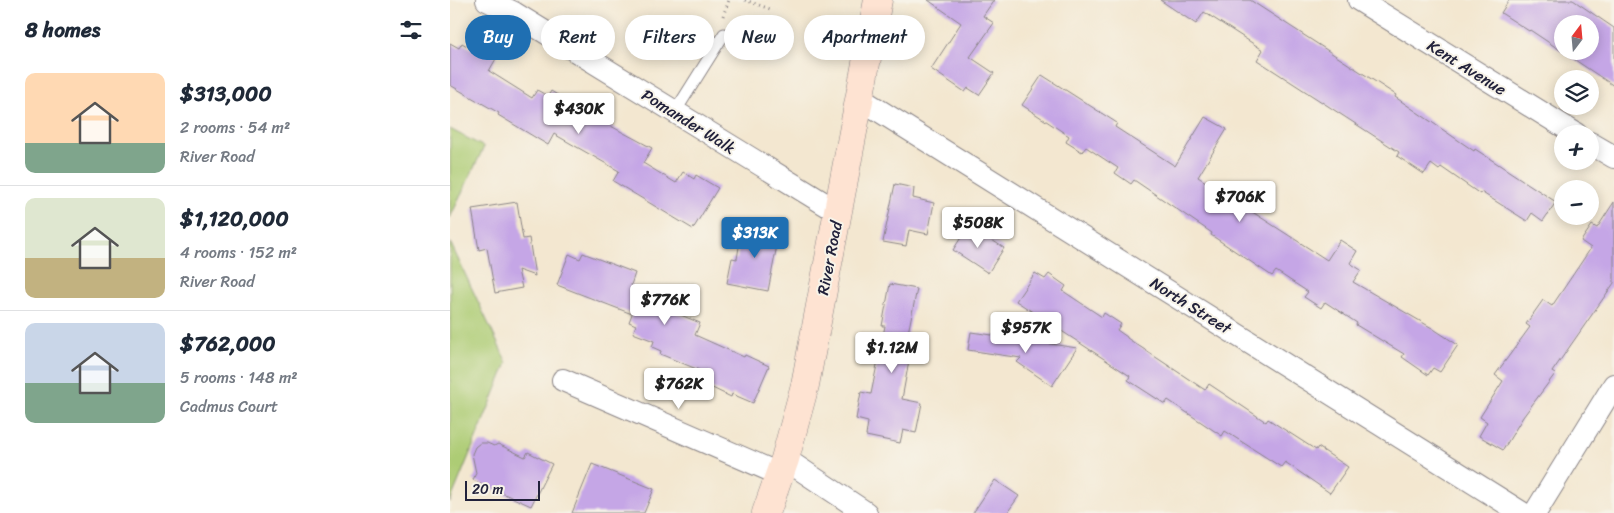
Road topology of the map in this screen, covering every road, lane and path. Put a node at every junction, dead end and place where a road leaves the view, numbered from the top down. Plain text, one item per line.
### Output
1 (487, 0) edge
2 (745, 0) edge
3 (878, 0) edge
4 (1359, 0) edge
5 (770, 9) dead end
6 (724, 34) dead end
7 (859, 98) junction
8 (675, 112) junction
9 (1561, 125) edge
10 (1599, 148) edge
11 (1614, 157) edge
12 (838, 212) junction
13 (563, 380) dead end
14 (1614, 385) edge
15 (782, 467) junction
16 (766, 513) edge
17 (866, 513) edge
18 (1522, 513) edge
19 (1535, 513) edge

1 - 8 street, Pomander Walk
2 - 5 path
3 - 7 main road, River Road
4 - 9 street, Kent Avenue
6 - 8 lane
7 - 12 main road, River Road
7 - 18 street, North Street
8 - 12 street, Pomander Walk
10 - 11 street
12 - 15 main road, River Road
13 - 15 street
14 - 19 street
15 - 16 main road, River Road
15 - 17 street

